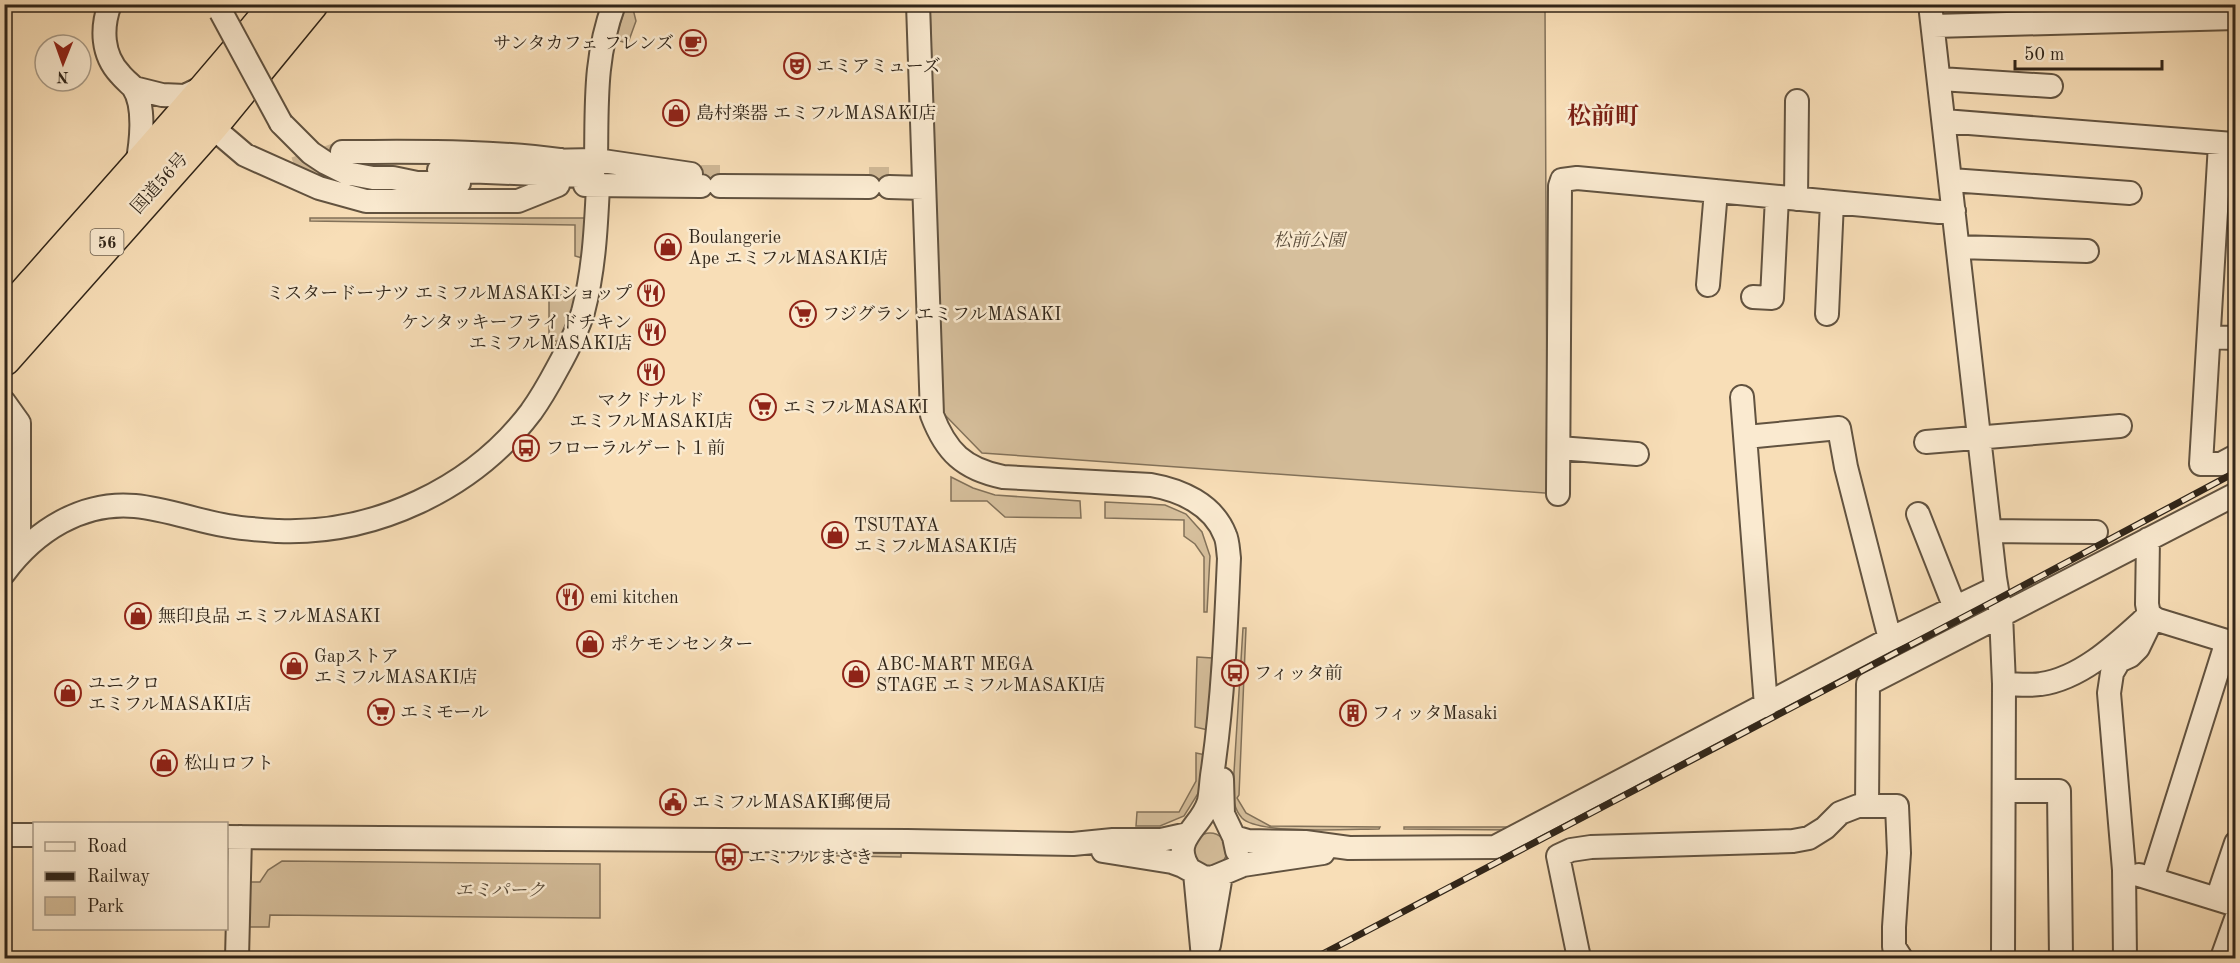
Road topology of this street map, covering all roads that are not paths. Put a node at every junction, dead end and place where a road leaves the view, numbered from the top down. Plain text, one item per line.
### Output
1 (110, 4) edge
2 (277, 4) edge
3 (311, 4) edge
4 (614, 4) edge
5 (918, 4) edge
6 (219, 8) edge
7 (2202, 12) edge
8 (1932, 15) edge
9 (2235, 18) edge
10 (1940, 79) junction
11 (216, 80) junction
12 (2051, 86) dead end
13 (134, 88) junction
14 (1797, 101) dead end
15 (1944, 121) junction
16 (211, 126) junction
17 (2228, 144) edge
18 (342, 152) tunnel mouth
19 (563, 160) junction
20 (596, 160) junction
21 (137, 165) junction
22 (439, 170) junction
23 (393, 178) junction
24 (1951, 180) junction
25 (710, 181) junction
26 (924, 183) junction
27 (558, 185) junction
28 (598, 186) junction
29 (1716, 191) junction
30 (2130, 193) dead end
31 (1786, 198) junction
32 (1832, 202) junction
33 (1954, 211) junction
34 (2225, 240) edge
35 (1958, 247) junction
36 (2087, 251) dead end
37 (1708, 285) dead end
38 (1753, 297) dead end
39 (1827, 314) dead end
40 (4, 318) edge
41 (2209, 337) junction
42 (2235, 338) edge
43 (4, 359) edge
44 (1742, 397) dead end
45 (4, 402) edge
46 (2120, 426) dead end
47 (1979, 436) junction
48 (1746, 437) junction
49 (1926, 442) dead end
50 (1559, 448) junction
51 (1636, 454) dead end
52 (2235, 456) edge
53 (1558, 494) dead end
54 (2235, 494) edge
55 (1918, 514) dead end
56 (1990, 531) junction
57 (2096, 532) dead end
58 (2148, 539) junction
59 (19, 553) junction
60 (4, 573) edge
61 (1996, 588) junction
62 (1954, 608) junction
63 (2001, 614) junction
64 (2151, 616) junction
65 (1890, 639) junction
66 (2231, 643) edge
67 (2004, 684) junction
68 (1766, 706) junction
69 (1218, 742) junction
70 (2004, 791) junction
71 (1867, 806) junction
72 (1191, 831) junction
73 (4, 835) edge
74 (33, 835) edge
75 (1232, 835) junction
76 (233, 837) edge
77 (2235, 843) edge
78 (1072, 844) junction
79 (1349, 848) junction
80 (2124, 870) junction
81 (1192, 872) junction
82 (1224, 874) junction
83 (2152, 879) junction
84 (2226, 902) edge
85 (2235, 919) edge
86 (237, 958) edge
87 (1204, 958) edge
88 (1579, 958) edge
89 (1901, 958) edge
90 (2004, 958) edge
91 (2061, 958) edge
92 (2125, 958) edge
93 (2222, 958) edge

1 - 13 street
2 - 11 highway, 国道56号 / 56
3 - 16 highway, 国道56号 / 56
4 - 20 street
5 - 26 street
6 - 23 street, bridge
7 - 8 street
7 - 9 street
8 - 10 street
10 - 12 street
10 - 15 street
11 - 13 street
11 - 21 highway, 国道56号 / 56
13 - 21 street
14 - 31 street
15 - 17 street
15 - 24 street
16 - 27 street
16 - 43 highway, 国道56号 / 56
17 - 34 street
18 - 19 street
19 - 20 street
19 - 22 street
20 - 25 street
21 - 40 highway, 国道56号 / 56
22 - 23 street
22 - 28 street
23 - 27 street
24 - 30 street
24 - 33 street
25 - 26 street
25 - 28 street
26 - 69 street
27 - 28 street
28 - 59 street
29 - 31 street
29 - 37 street
29 - 50 street
31 - 32 street
31 - 38 street
32 - 33 street
32 - 39 street
33 - 35 street
34 - 41 street
35 - 36 street
35 - 47 street
41 - 42 street
41 - 52 street
44 - 48 street
45 - 59 street
46 - 47 street
47 - 49 street
47 - 56 street
48 - 65 street
48 - 68 street
50 - 51 street
50 - 53 street
54 - 58 street
55 - 62 street
56 - 57 street
56 - 61 street
58 - 63 street
58 - 64 street
59 - 60 street
61 - 62 street
61 - 63 street
62 - 65 street
63 - 67 street
63 - 71 street
64 - 66 street
64 - 67 street
64 - 80 street
65 - 68 street
66 - 83 street
67 - 70 street
68 - 79 street
69 - 72 street
69 - 75 street
70 - 90 street
70 - 91 street
71 - 88 street
71 - 89 street
72 - 75 street
72 - 78 street
72 - 81 street
73 - 74 street
75 - 79 street
75 - 82 street
76 - 78 street
76 - 86 street
77 - 84 street
78 - 81 street
79 - 82 street
80 - 83 street
80 - 92 street
81 - 82 street
81 - 87 street
82 - 87 street
83 - 84 street
85 - 93 street

